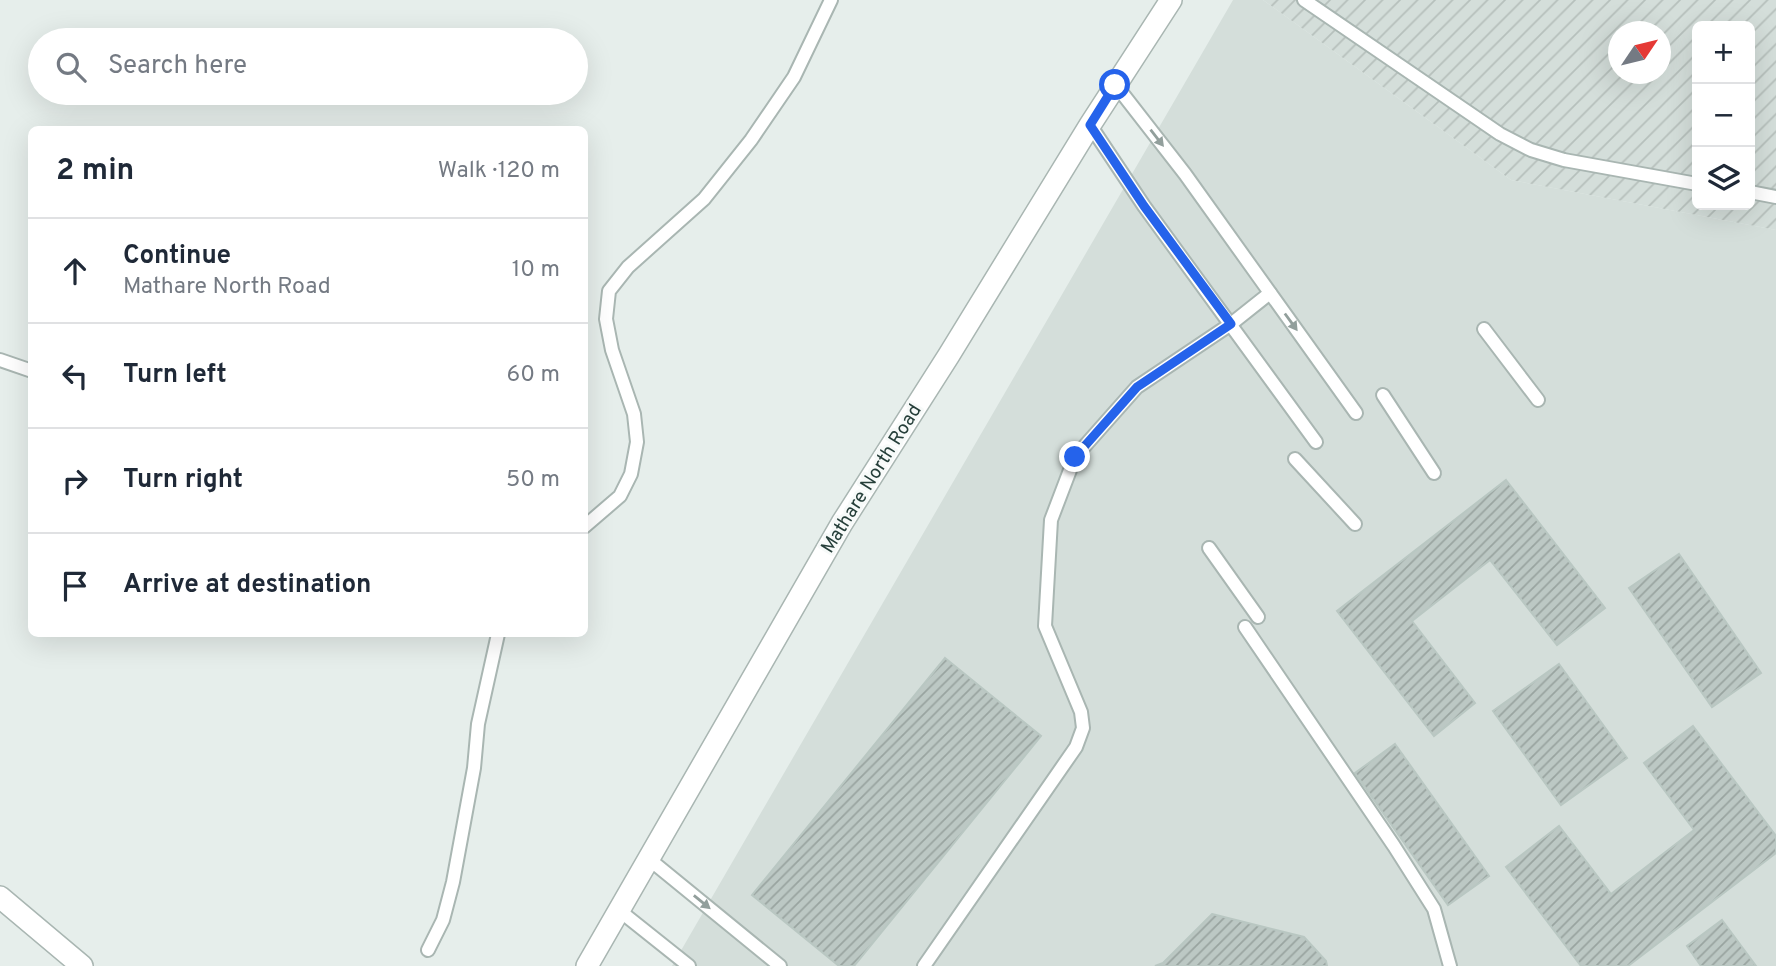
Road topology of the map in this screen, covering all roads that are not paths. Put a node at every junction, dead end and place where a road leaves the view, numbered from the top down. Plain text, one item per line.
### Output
1 (831, 0) edge
2 (1171, 0) edge
3 (1304, 0) edge
4 (1115, 85) junction
5 (1090, 125) junction
6 (1692, 183) edge
7 (1755, 193) edge
8 (1776, 197) edge
9 (1270, 293) junction
10 (1231, 324) junction
11 (1483, 330) dead end
12 (0, 360) edge
13 (28, 370) edge
14 (1383, 395) dead end
15 (1538, 400) dead end
16 (1356, 413) dead end
17 (1316, 442) dead end
18 (1295, 459) dead end
19 (1434, 473) dead end
20 (588, 524) edge
21 (1355, 524) dead end
22 (1209, 548) dead end
23 (1258, 617) dead end
24 (1245, 627) dead end
25 (497, 637) edge
26 (649, 859) junction
27 (0, 897) edge
28 (620, 911) junction
29 (428, 950) dead end
30 (82, 966) edge
31 (587, 966) edge
32 (689, 966) edge
33 (780, 966) edge
34 (924, 966) edge
35 (1450, 966) edge

1 - 20 lane
2 - 4 street, Mathare North Road
3 - 6 lane
4 - 5 street, Mathare North Road
4 -> 9 lane
5 - 10 lane
5 - 26 street, Mathare North Road
7 - 8 lane
9 - 10 lane
9 -> 16 lane
10 - 17 lane
10 - 34 lane
11 - 15 lane
12 - 13 lane
14 - 19 lane
18 - 21 lane
22 - 23 lane
24 - 35 lane
25 - 29 lane
26 - 28 street, Mathare North Road
26 -> 33 lane
27 - 30 street
28 - 31 street, Mathare North Road
28 - 32 lane

